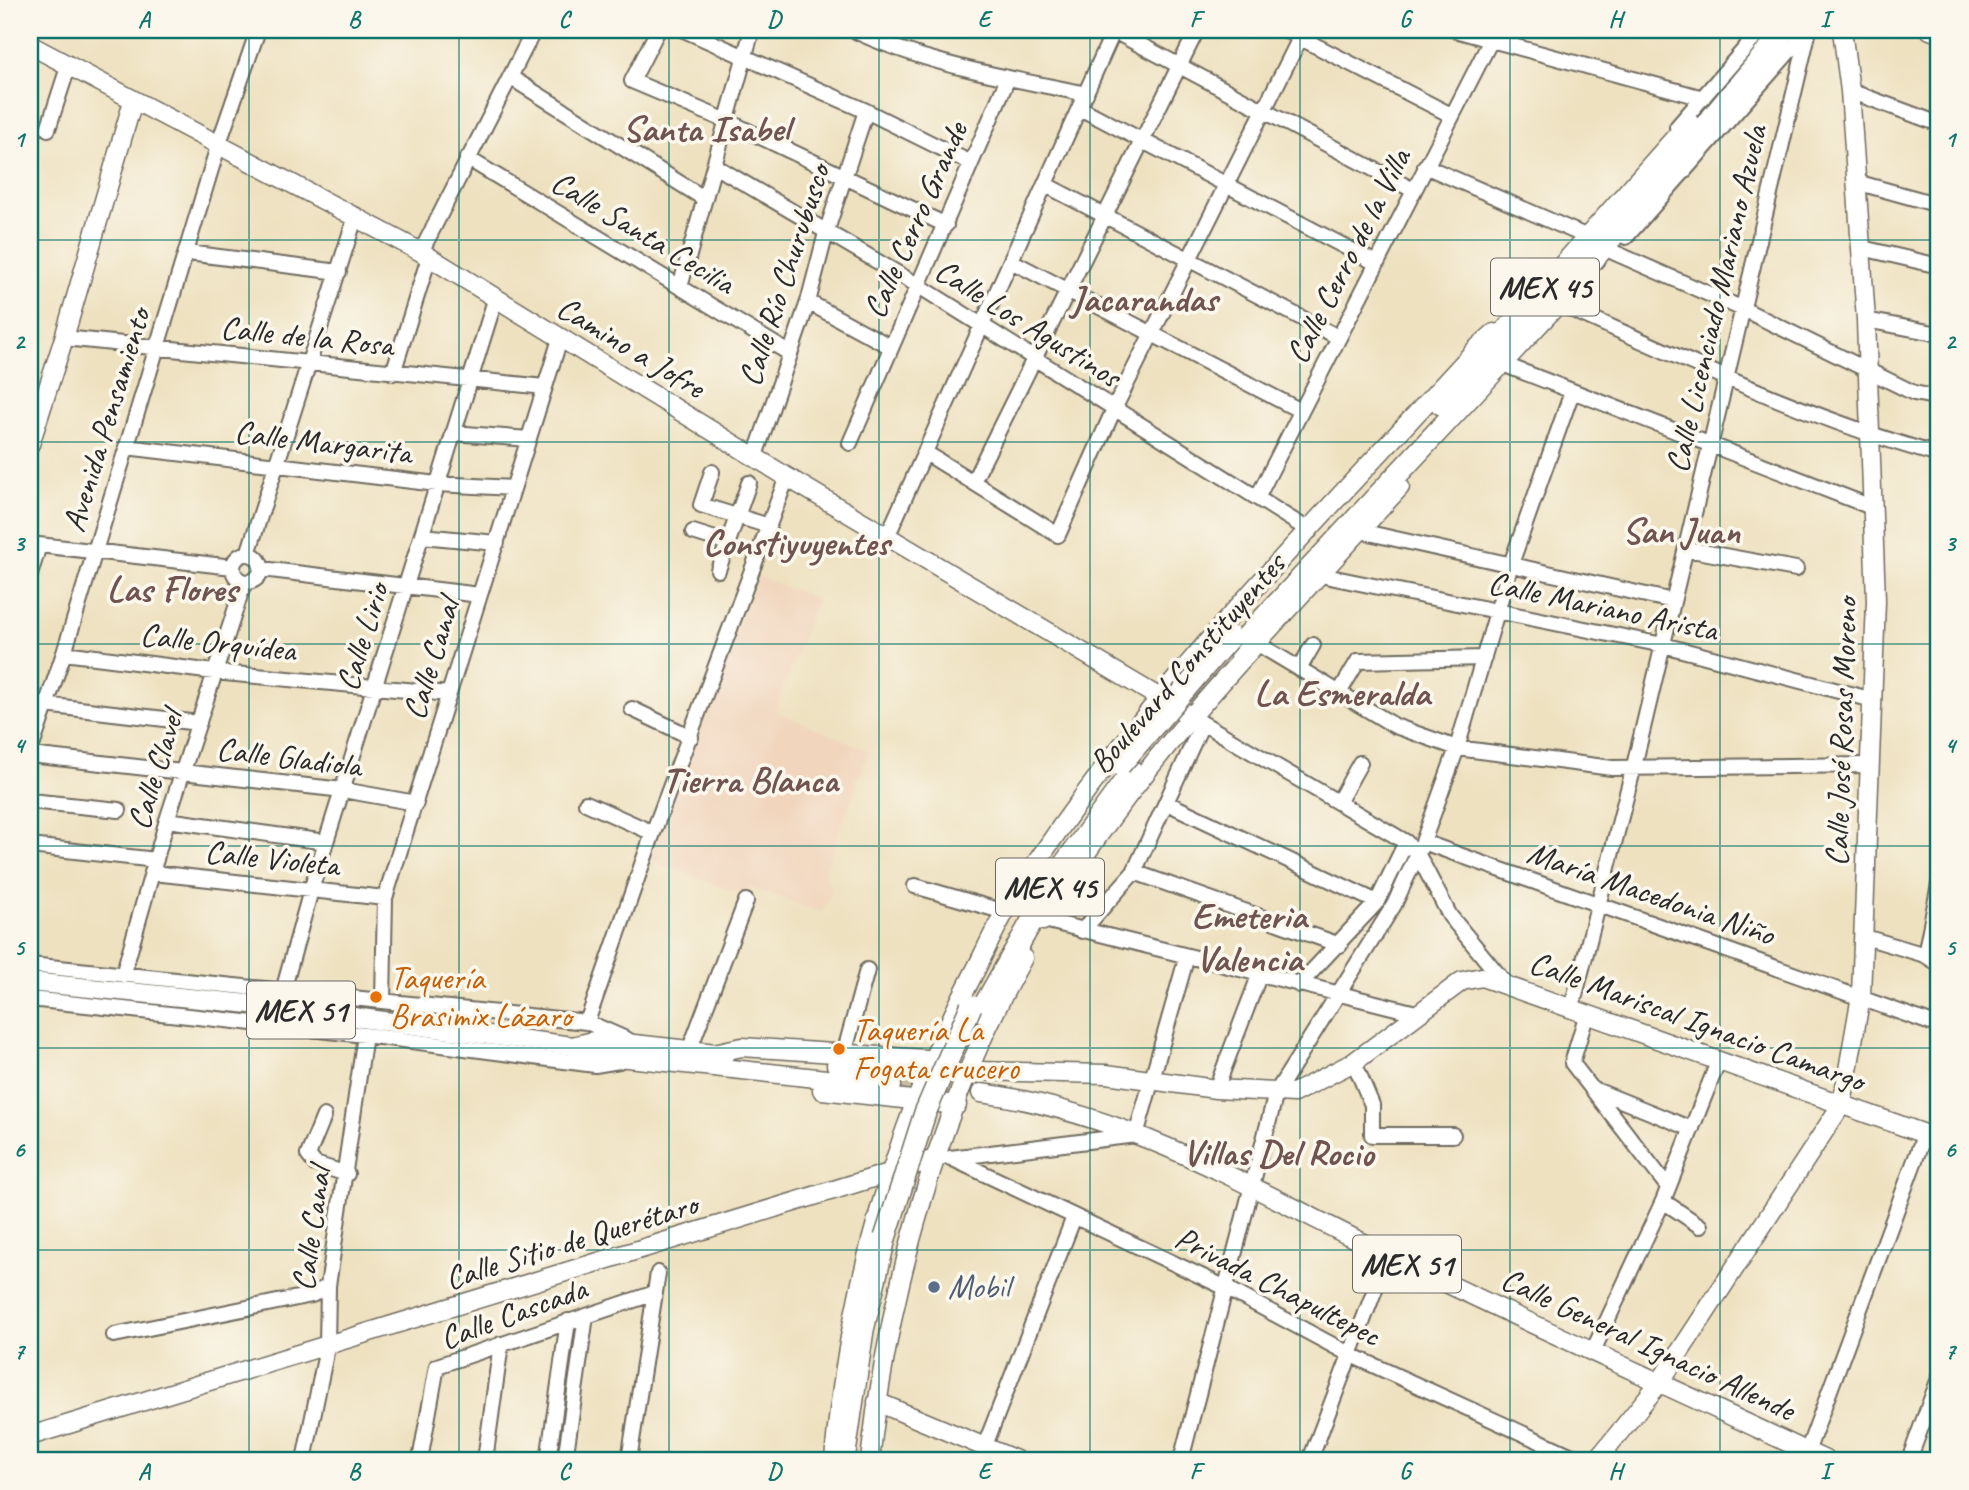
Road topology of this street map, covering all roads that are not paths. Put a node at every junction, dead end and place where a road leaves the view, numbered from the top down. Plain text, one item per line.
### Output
1 (258, 30) edge
2 (534, 30) edge
3 (658, 30) edge
4 (684, 30) edge
5 (752, 30) edge
6 (853, 30) edge
7 (1197, 30) edge
8 (1285, 30) edge
9 (1455, 30) edge
10 (1761, 30) edge
11 (1770, 30) edge
12 (1808, 30) edge
13 (1842, 30) edge
14 (1930, 30) edge
15 (1114, 31) edge
16 (1939, 33) edge
17 (1300, 38) junction
18 (1499, 38) edge
19 (1793, 43) edge
20 (30, 45) edge
21 (745, 59) junction
22 (69, 64) junction
23 (1180, 66) junction
24 (510, 77) junction
25 (1008, 78) junction
26 (1850, 90) junction
27 (1086, 94) junction
28 (1703, 98) junction
29 (133, 101) junction
30 (1080, 108) junction
31 (1264, 110) junction
32 (866, 111) junction
33 (1451, 115) junction
34 (727, 121) junction
35 (1939, 124) edge
36 (48, 129) dead end
37 (1142, 139) junction
38 (219, 143) junction
39 (467, 158) junction
40 (971, 163) junction
41 (715, 166) junction
42 (1425, 166) junction
43 (845, 176) junction
44 (1856, 182) junction
45 (1046, 185) junction
46 (1227, 185) junction
47 (1413, 190) junction
48 (705, 199) junction
49 (1939, 205) edge
50 (356, 215) junction
51 (1104, 215) junction
52 (946, 225) junction
53 (826, 233) junction
54 (1862, 248) junction
55 (1584, 250) junction
56 (1613, 252) junction
57 (188, 253) junction
58 (425, 255) junction
59 (1189, 259) junction
60 (1011, 261) junction
61 (1376, 263) junction
62 (1939, 266) edge
63 (339, 272) junction
64 (919, 286) junction
65 (680, 288) junction
66 (1067, 291) junction
67 (1548, 298) junction
68 (495, 300) junction
69 (808, 302) junction
70 (1743, 309) junction
71 (1867, 320) junction
72 (981, 328) junction
73 (1151, 333) junction
74 (1939, 334) edge
75 (1338, 337) junction
76 (64, 338) junction
77 (560, 339) junction
78 (891, 346) junction
79 (157, 349) junction
80 (789, 353) junction
81 (1033, 359) junction
82 (1500, 363) junction
83 (310, 365) junction
84 (1869, 370) junction
85 (393, 373) junction
86 (1726, 377) junction
87 (470, 380) junction
88 (545, 387) junction
89 (1572, 392) junction
90 (1939, 398) edge
91 (1463, 402) junction
92 (1114, 409) junction
93 (1301, 411) junction
94 (453, 433) junction
95 (1872, 435) junction
96 (529, 439) junction
97 (850, 443) dead end
98 (30, 444) edge
99 (1709, 445) junction
100 (126, 447) junction
101 (926, 453) junction
102 (1939, 455) edge
103 (755, 456) junction
104 (278, 466) junction
105 (712, 472) dead end
106 (787, 477) junction
107 (973, 482) junction
108 (749, 483) dead end
109 (437, 484) junction
110 (513, 488) junction
111 (1257, 498) junction
112 (1874, 508) junction
113 (737, 516) junction
114 (769, 526) junction
115 (1360, 531) junction
116 (693, 532) dead end
117 (422, 536) junction
118 (887, 537) junction
119 (1317, 541) junction
120 (497, 543) junction
121 (728, 543) junction
122 (34, 545) edge
123 (1686, 549) junction
124 (94, 551) junction
125 (248, 554) junction
126 (1511, 564) junction
127 (233, 567) junction
128 (262, 569) junction
129 (1796, 569) dead end
130 (718, 570) dead end
131 (30, 575) edge
132 (1320, 575) junction
133 (244, 583) junction
134 (407, 585) junction
135 (480, 595) junction
136 (1673, 601) junction
137 (1496, 612) junction
138 (1209, 640) junction
139 (1258, 644) junction
140 (1313, 645) dead end
141 (1663, 645) junction
142 (64, 653) junction
143 (1484, 658) junction
144 (1235, 669) junction
145 (1299, 669) junction
146 (214, 672) junction
147 (377, 687) junction
148 (1339, 693) junction
149 (449, 694) junction
150 (1159, 696) junction
151 (1872, 700) junction
152 (45, 705) junction
153 (632, 709) dead end
154 (1197, 721) junction
155 (199, 723) junction
156 (691, 737) junction
157 (1457, 748) junction
158 (30, 754) edge
159 (1360, 763) dead end
160 (1870, 765) junction
161 (1634, 766) junction
162 (183, 773) junction
163 (343, 790) junction
164 (30, 801) edge
165 (1339, 801) junction
166 (415, 803) junction
167 (586, 803) dead end
168 (1167, 803) junction
169 (118, 810) dead end
170 (167, 820) junction
171 (653, 833) junction
172 (326, 842) junction
173 (1406, 842) junction
174 (30, 846) edge
175 (1420, 847) junction
176 (154, 866) junction
177 (1134, 872) junction
178 (1939, 884) edge
179 (915, 886) dead end
180 (311, 890) junction
181 (386, 898) junction
182 (746, 901) dead end
183 (1377, 902) junction
184 (1598, 905) junction
185 (1005, 912) junction
186 (1044, 920) junction
187 (1082, 931) junction
188 (1865, 937) junction
189 (1340, 945) junction
190 (1925, 955) junction
191 (1187, 956) junction
192 (1939, 964) edge
193 (30, 965) edge
194 (867, 970) dead end
195 (123, 975) junction
196 (1259, 976) junction
197 (30, 982) edge
198 (1505, 983) junction
199 (1299, 985) junction
200 (283, 991) junction
201 (1338, 995) junction
202 (1861, 996) junction
203 (30, 999) edge
204 (383, 1001) junction
205 (1579, 1010) junction
206 (1416, 1013) junction
207 (587, 1022) junction
208 (1939, 1026) edge
209 (365, 1035) junction
210 (689, 1051) junction
211 (637, 1053) junction
212 (714, 1053) junction
213 (844, 1054) junction
214 (931, 1059) junction
215 (671, 1061) junction
216 (1354, 1062) junction
217 (1718, 1062) junction
218 (975, 1067) junction
219 (1152, 1079) junction
220 (1216, 1089) junction
221 (1592, 1089) junction
222 (981, 1093) tunnel mouth
223 (1276, 1093) junction
224 (914, 1102) junction
225 (957, 1104) junction
226 (1842, 1104) junction
227 (324, 1116) dead end
228 (1692, 1129) junction
229 (1136, 1135) junction
230 (1453, 1135) dead end
231 (1932, 1136) edge
232 (945, 1158) junction
233 (890, 1173) junction
234 (347, 1174) junction
235 (1252, 1186) junction
236 (1665, 1194) junction
237 (1074, 1217) junction
238 (1700, 1226) dead end
239 (1388, 1255) junction
240 (658, 1273) dead end
241 (328, 1286) junction
242 (1226, 1288) junction
243 (655, 1293) junction
244 (586, 1316) junction
245 (568, 1321) junction
246 (869, 1331) junction
247 (114, 1335) dead end
248 (501, 1344) junction
249 (327, 1348) junction
250 (1593, 1351) junction
251 (1351, 1356) junction
252 (1939, 1378) edge
253 (1660, 1381) junction
254 (877, 1402) junction
255 (30, 1436) edge
256 (984, 1448) junction
257 (1807, 1452) junction
258 (304, 1460) edge
259 (420, 1460) edge
260 (485, 1460) edge
261 (548, 1460) edge
262 (565, 1460) edge
263 (629, 1460) edge
264 (834, 1460) edge
265 (844, 1460) edge
266 (857, 1460) edge
267 (870, 1460) edge
268 (1016, 1460) edge
269 (1181, 1460) edge
270 (1310, 1460) edge
271 (1581, 1460) edge
272 (1598, 1460) edge
273 (1825, 1460) edge
274 (1909, 1460) edge

1 - 38 street, Avenida Pensamiento
2 - 24 street
3 - 34 street
4 - 21 street
5 - 21 street
6 - 25 street
7 - 23 street
8 - 17 street
9 - 18 street
10 - 28 street
11 - 55 highway, Boulevard Constituyentes / MEX 45
12 - 19 street, Calle Licenciado Mariano Azuela
13 - 26 main road, Calle José Rosas Moreno
14 - 16 main road
15 - 23 street
15 - 27 street
17 - 31 street
17 - 33 street
18 - 28 street
18 - 33 street, Calle Cerro de la Villa
19 - 55 highway, Boulevard Constituyentes / MEX 45
19 - 56 street
19 - 70 street, Calle Licenciado Mariano Azuela
20 - 22 main road, Camino a Jofre
21 - 32 street
21 - 34 street
22 - 29 main road, Camino a Jofre
22 - 36 street
23 - 31 street
23 - 37 street
24 - 39 street
24 - 48 street
25 - 27 street
25 - 40 street, Calle Cerro Grande
26 - 35 street
26 - 44 main road, Calle José Rosas Moreno
27 - 30 street
28 - 55 street
29 - 38 main road, Camino a Jofre
29 - 76 main road
30 - 37 street
30 - 45 street
31 - 46 street
31 - 47 street
32 - 40 street
32 - 43 street, Calle Río Churubusco
33 - 42 street, Calle Cerro de la Villa
34 - 41 street
34 - 43 street
37 - 46 street
37 - 51 street
38 - 50 main road, Camino a Jofre
38 - 57 street, Avenida Pensamiento
39 - 58 street
39 - 65 street, Calle Santa Cecilia
40 - 52 street, Calle Cerro Grande
41 - 48 street
41 - 53 street, Calle Los Agustinos
42 - 47 street, Calle Cerro de la Villa
42 - 55 street
43 - 52 street
43 - 53 street, Calle Río Churubusco
44 - 49 street
44 - 54 main road, Calle José Rosas Moreno
45 - 51 street
45 - 60 street
46 - 59 street
46 - 61 street
47 - 61 street, Calle Cerro de la Villa
48 - 65 street
50 - 58 main road, Camino a Jofre
50 - 63 street
51 - 59 street
51 - 66 street
52 - 64 street, Calle Cerro Grande
53 - 64 street, Calle Los Agustinos
53 - 69 street, Calle Río Churubusco
54 - 62 street
54 - 71 main road, Calle José Rosas Moreno
55 - 56 street
55 - 67 highway, Boulevard Constituyentes / MEX 45
56 - 70 street
57 - 63 street
57 - 79 street, Avenida Pensamiento
58 - 68 main road, Camino a Jofre
58 - 85 street
59 - 73 street
59 - 75 street
60 - 66 street
60 - 72 street
61 - 75 street, Calle Cerro de la Villa
63 - 83 street
64 - 72 street, Calle Los Agustinos
64 - 78 street, Calle Cerro Grande
65 - 80 street, Calle Santa Cecilia
66 - 73 street
66 - 81 street
67 - 82 highway, Boulevard Constituyentes / MEX 45
67 - 86 street
67 - 119 highway, Boulevard Constituyentes / MEX 45
68 - 77 main road, Camino a Jofre
68 - 87 street, Calle Lirio
69 - 78 street
69 - 80 street, Calle Río Churubusco
70 - 84 street
70 - 86 street, Calle Licenciado Mariano Azuela
71 - 74 street
71 - 84 main road, Calle José Rosas Moreno
72 - 81 street, Calle Los Agustinos
72 - 101 street
73 - 92 street
73 - 93 street
75 - 93 street, Calle Cerro de la Villa
76 - 79 street, Calle de la Rosa
76 - 98 main road
77 - 88 street, Calle Canal
77 - 103 main road, Camino a Jofre
78 - 97 street, Calle Cerro Grande
79 - 83 street, Calle de la Rosa
79 - 100 street, Avenida Pensamiento
80 - 103 street, Calle Río Churubusco
81 - 92 street, Calle Los Agustinos
81 - 107 street
82 - 89 street
82 - 91 highway, Boulevard Constituyentes / MEX 45
83 - 85 street, Calle de la Rosa
83 - 104 street
84 - 90 street
84 - 95 main road, Calle José Rosas Moreno
85 - 87 street, Calle de la Rosa
86 - 95 street
86 - 99 street, Calle Licenciado Mariano Azuela
87 - 88 street, Calle de la Rosa
87 - 94 street, Calle Lirio
88 - 96 street, Calle Canal
89 - 99 street
89 - 126 street
91 - 115 main road
91 - 119 highway, Boulevard Constituyentes / MEX 45
92 - 107 street
92 - 111 street, Calle Los Agustinos
93 - 111 street, Calle Cerro de la Villa
94 - 96 street
94 - 109 street, Calle Lirio
95 - 102 street
95 - 112 main road, Calle José Rosas Moreno
96 - 110 street, Calle Canal
99 - 112 street
99 - 123 street, Calle Licenciado Mariano Azuela
100 - 104 street, Calle Margarita
100 - 124 street, Avenida Pensamiento
101 - 107 street
101 - 118 street
103 - 106 main road, Camino a Jofre
104 - 109 street, Calle Margarita
104 - 125 street
105 - 113 street
106 - 114 street
106 - 118 main road, Camino a Jofre
108 - 113 street
109 - 110 street, Calle Margarita
109 - 117 street, Calle Lirio
110 - 120 street, Calle Canal
111 - 119 street, Calle Los Agustinos
112 - 151 main road, Calle José Rosas Moreno
113 - 114 street
113 - 121 street
114 - 156 street
115 - 126 street
115 - 132 main road
116 - 121 street
117 - 120 street
117 - 134 street, Calle Lirio
118 - 150 main road, Camino a Jofre
119 - 138 main road
119 - 246 highway, Boulevard Constituyentes / MEX 45, bridge
120 - 135 street, Calle Canal
121 - 130 street
122 - 124 street
122 - 131 street
123 - 129 street
123 - 136 street, Calle Licenciado Mariano Azuela
124 - 127 street
124 - 142 street, Avenida Pensamiento
125 - 127 street
125 - 128 street
126 - 136 street
126 - 137 street
127 - 133 street
128 - 133 street
128 - 134 street
132 - 137 street, Calle Mariano Arista
132 - 139 main road
133 - 146 street, Calle Clavel
134 - 135 street
134 - 147 street, Calle Lirio
135 - 149 street, Calle Canal
136 - 141 street, Calle Licenciado Mariano Azuela
137 - 141 street, Calle Mariano Arista
137 - 143 street
138 - 144 street
138 - 150 main road
139 - 144 main road
139 - 145 street
140 - 145 street
141 - 151 street, Calle Mariano Arista
141 - 161 street, Calle Licenciado Mariano Azuela
142 - 146 street, Calle Orquídea
142 - 152 street, Avenida Pensamiento
143 - 148 street
143 - 157 street
144 - 154 main road
145 - 148 street
146 - 147 street, Calle Orquídea
146 - 155 street, Calle Clavel
147 - 149 street, Calle Orquídea
147 - 163 street, Calle Lirio
148 - 157 street
149 - 166 street, Calle Canal
150 - 154 main road, Camino a Jofre
150 - 185 main road
151 - 160 main road, Calle José Rosas Moreno
152 - 155 street
152 - 158 street, Avenida Pensamiento
153 - 156 street
154 - 165 street
154 - 168 street
154 - 186 main road
155 - 162 street, Calle Clavel
156 - 171 street
157 - 161 street
157 - 175 street
158 - 162 street, Calle Gladiola
159 - 165 street
160 - 161 street
160 - 188 main road, Calle José Rosas Moreno
161 - 184 street, Calle Licenciado Mariano Azuela
162 - 163 street, Calle Gladiola
162 - 170 street, Calle Clavel
163 - 166 street, Calle Gladiola
163 - 172 street, Calle Lirio
164 - 169 street
165 - 173 street
166 - 181 street, Calle Canal
167 - 171 street
168 - 177 street
168 - 183 street
170 - 172 street
170 - 176 street, Calle Clavel
171 - 207 street
172 - 180 street, Calle Lirio
173 - 175 street
173 - 183 street
174 - 176 street, Calle Violeta
175 - 184 street, María Macedonia Niño
175 - 198 street, Calle Mariscal Ignacio Camargo
175 - 201 street
176 - 180 street, Calle Violeta
176 - 195 street, Calle Clavel
177 - 187 street
177 - 189 street
178 - 190 street
179 - 185 street
180 - 181 street, Calle Violeta
180 - 200 street, Calle Lirio
181 - 204 street, Calle Canal
182 - 210 street
183 - 189 street
184 - 202 street, María Macedonia Niño
184 - 205 street, Calle Licenciado Mariano Azuela
185 - 214 main road
186 - 187 street
186 - 218 main road
187 - 191 street
188 - 190 street
188 - 202 main road, Calle José Rosas Moreno
189 - 199 street
190 - 192 street
191 - 196 street
191 - 219 street
193 - 195 street
194 - 213 street
195 - 200 street
196 - 199 street
196 - 220 street
197 - 211 main road, MEX 51
198 - 205 main road, Calle Mariscal Ignacio Camargo
198 - 206 main road
199 - 201 street
200 - 204 street
201 - 206 street
201 - 223 street
202 - 208 street, María Macedonia Niño
202 - 226 main road, Calle José Rosas Moreno
203 - 209 street
204 - 207 street
205 - 217 main road, Calle Mariscal Ignacio Camargo
205 - 221 street, Calle Licenciado Mariano Azuela
206 - 216 main road
207 - 211 street
209 - 211 street
209 - 234 street, Calle Canal
210 - 211 main road, MEX 51
210 - 212 main road, MEX 51
211 - 215 main road, MEX 51
212 - 213 main road
212 - 215 main road, MEX 51
213 - 214 main road
214 - 218 main road
214 - 224 main road
215 - 224 main road
216 - 223 main road
216 - 230 street
217 - 226 main road, Calle Mariscal Ignacio Camargo
217 - 228 street
218 - 219 main road
218 - 225 main road
219 - 220 main road
219 - 229 street
220 - 223 main road
221 - 228 street
221 - 236 street
222 - 229 main road, Calle General Ignacio Allende / MEX 51
223 - 235 street
224 - 225 main road
224 - 233 main road
225 - 232 main road
226 - 231 main road, Calle Mariscal Ignacio Camargo
226 - 253 main road, Calle José Rosas Moreno
227 - 234 street
228 - 236 street
229 - 232 street, Calle Sitio de Querétaro
229 - 235 main road, Calle General Ignacio Allende / MEX 51
231 - 257 street
232 - 233 main road, Calle Sitio de Querétaro
232 - 237 street, Privada Chapultepec
232 - 254 main road
233 - 249 main road, Calle Sitio de Querétaro
233 - 264 main road
234 - 241 street, Calle Canal
235 - 239 main road, Calle General Ignacio Allende / MEX 51
235 - 242 street
236 - 238 street
236 - 250 street
237 - 242 street, Privada Chapultepec
237 - 256 street
239 - 250 main road, Calle General Ignacio Allende / MEX 51
239 - 251 street
240 - 243 street
241 - 247 street
241 - 249 street, Calle Canal
242 - 251 street, Privada Chapultepec
242 - 269 street
243 - 244 street, Calle Cascada
243 - 263 street
244 - 245 street, Calle Cascada
244 - 262 street
245 - 248 street, Calle Cascada
245 - 261 street
246 - 265 highway, Boulevard Constituyentes / MEX 45
246 - 266 highway, Boulevard Constituyentes / MEX 45
248 - 259 street, Calle Cascada
248 - 260 street
249 - 255 main road, Calle Sitio de Querétaro
249 - 258 street, Calle Canal
250 - 253 main road, Calle General Ignacio Allende / MEX 51
251 - 270 street
251 - 271 street, Privada Chapultepec
252 - 274 street
253 - 257 main road, Calle General Ignacio Allende / MEX 51
253 - 272 main road, Calle José Rosas Moreno
254 - 256 main road
254 - 267 main road
256 - 268 main road
257 - 273 main road, Calle General Ignacio Allende / MEX 51

